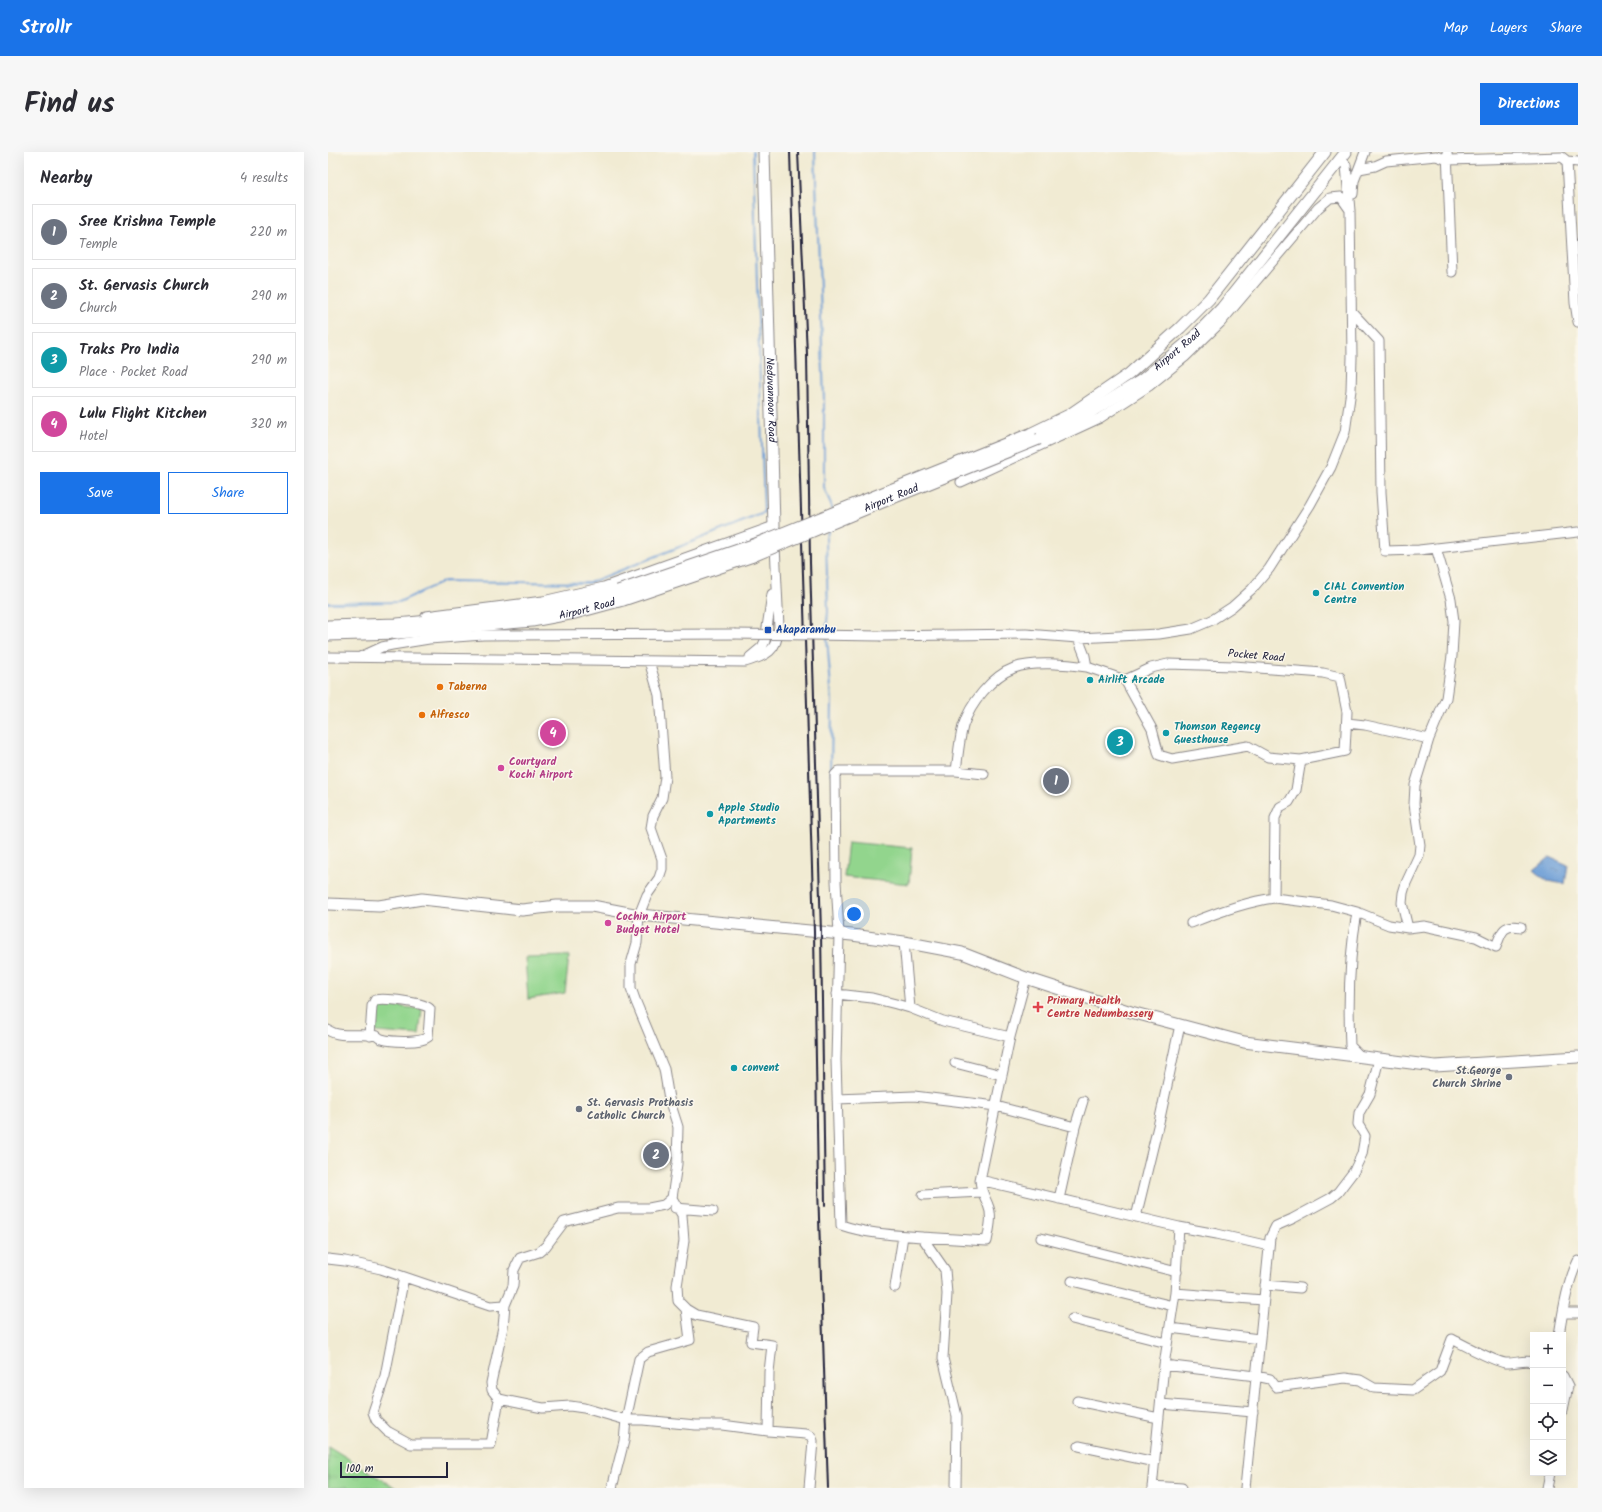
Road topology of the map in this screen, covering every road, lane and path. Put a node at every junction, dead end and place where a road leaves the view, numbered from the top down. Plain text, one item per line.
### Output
1 (764, 152) edge
2 (1325, 152) edge
3 (1365, 152) edge
4 (1342, 156) edge
5 (1448, 156) edge
6 (1568, 161) junction
7 (1578, 162) edge
8 (1359, 169) junction
9 (1574, 209) edge
10 (1350, 211) junction
11 (1452, 272) dead end
12 (1352, 312) junction
13 (1578, 322) edge
14 (1035, 436) junction
15 (961, 482) dead end
16 (774, 526) junction
17 (762, 531) junction
18 (1578, 532) edge
19 (1436, 548) junction
20 (774, 604) junction
21 (371, 625) junction
22 (441, 625) junction
23 (328, 626) edge
24 (328, 635) edge
25 (1078, 638) junction
26 (328, 657) edge
27 (357, 658) junction
28 (649, 661) junction
29 (745, 662) junction
30 (1087, 667) junction
31 (1125, 680) junction
32 (1347, 724) junction
33 (1429, 739) junction
34 (1301, 760) junction
35 (956, 771) junction
36 (984, 774) dead end
37 (1274, 898) junction
38 (328, 904) edge
39 (1357, 912) junction
40 (639, 914) junction
41 (1191, 923) dead end
42 (1521, 927) dead end
43 (1408, 928) junction
44 (838, 934) junction
45 (904, 942) junction
46 (1026, 978) junction
47 (836, 994) junction
48 (910, 1008) junction
49 (1180, 1026) junction
50 (328, 1030) edge
51 (370, 1036) junction
52 (1010, 1037) junction
53 (1361, 1057) junction
54 (1578, 1057) edge
55 (1379, 1059) junction
56 (955, 1063) dead end
57 (1002, 1075) junction
58 (837, 1099) junction
59 (1083, 1101) dead end
60 (996, 1106) junction
61 (1075, 1127) junction
62 (980, 1180) junction
63 (981, 1192) junction
64 (923, 1195) dead end
65 (672, 1198) junction
66 (1059, 1199) junction
67 (664, 1205) junction
68 (678, 1208) junction
69 (713, 1212) dead end
70 (1136, 1217) junction
71 (1179, 1227) junction
72 (903, 1236) junction
73 (922, 1237) junction
74 (1041, 1238) dead end
75 (1269, 1246) junction
76 (328, 1259) edge
77 (1578, 1261) edge
78 (1177, 1272) junction
79 (404, 1277) junction
80 (1072, 1281) dead end
81 (1265, 1285) junction
82 (895, 1287) dead end
83 (1300, 1288) dead end
84 (1176, 1293) junction
85 (1263, 1300) junction
86 (505, 1305) junction
87 (1173, 1306) junction
88 (686, 1309) junction
89 (1563, 1313) junction
90 (1578, 1314) edge
91 (1072, 1319) dead end
92 (1170, 1328) junction
93 (1560, 1332) edge
94 (1260, 1340) junction
95 (1167, 1343) junction
96 (1530, 1361) edge
97 (1164, 1365) junction
98 (1256, 1376) junction
99 (1566, 1382) edge
100 (1566, 1396) edge
101 (499, 1399) junction
102 (1077, 1401) dead end
103 (1161, 1404) junction
104 (1253, 1412) junction
105 (1159, 1418) junction
106 (626, 1420) junction
107 (768, 1431) junction
108 (1079, 1446) dead end
109 (1155, 1462) junction
110 (1549, 1476) edge
111 (1152, 1487) edge
112 (612, 1488) edge
113 (808, 1488) edge
114 (956, 1488) edge
115 (1182, 1488) edge
116 (1245, 1488) edge
117 (1547, 1488) edge

1 - 16 main road, Neduvannoor Road
2 - 14 main road, Airport Road
3 - 8 street
4 - 10 street
4 - 14 main road, Airport Road
5 - 6 street
5 - 8 street
5 - 11 street
6 - 7 street
6 - 9 street
8 - 10 street
9 - 13 street
10 - 12 street
10 - 15 street
12 - 19 street
12 - 25 street
14 - 22 main road, Airport Road, bridge
16 - 17 street
16 - 20 street, Neduvannoor Road
17 - 20 street
17 - 21 street
18 - 19 street
19 - 33 street
20 - 29 street
20 - 29 street, Neduvannoor Road
21 - 22 main road, Airport Road
21 - 23 main road, Airport Road
22 - 24 main road, Airport Road
25 - 27 street, bridge
25 - 30 street
26 - 27 street
27 - 28 street
28 - 29 street
28 - 40 street
30 - 31 street
30 - 35 street
31 - 32 street, Pocket Road
31 - 34 street
32 - 33 street
32 - 34 street, Pocket Road
33 - 43 street
34 - 37 street
35 - 36 street
35 - 44 street
37 - 39 street
37 - 41 street
38 - 40 main road
39 - 43 street
39 - 53 street
40 - 44 main road
40 - 65 street
42 - 43 street
44 - 45 main road
44 - 47 street
45 - 46 main road
45 - 48 street
46 - 49 main road
46 - 52 street
47 - 48 street
47 - 58 street
48 - 52 street
49 - 53 main road
49 - 70 street
50 - 51 street
51 - 51 street
52 - 57 street
53 - 55 main road
54 - 55 main road
55 - 75 street
56 - 57 street
57 - 60 street
58 - 60 street
58 - 72 street
59 - 61 street
60 - 61 street
60 - 62 street
61 - 66 street
62 - 63 street
62 - 66 street
63 - 64 street
63 - 73 street
65 - 67 street
65 - 68 street
66 - 70 street
67 - 68 street
67 - 86 street
68 - 69 street
68 - 88 street
70 - 71 street
71 - 75 street
71 - 78 street
72 - 73 street
72 - 82 street
73 - 114 street
74 - 78 street
75 - 81 street
76 - 79 street
77 - 89 street
78 - 84 street
79 - 86 street
79 - 101 street
80 - 87 street
81 - 83 street
81 - 85 street
84 - 85 street
84 - 87 street
85 - 94 street
86 - 101 street
87 - 92 street
88 - 106 street
88 - 107 street
89 - 90 street
89 - 93 street
91 - 95 street
92 - 94 street
92 - 95 street
94 - 98 street
95 - 97 street
96 - 98 street
97 - 98 street
97 - 103 street
98 - 104 street
99 - 100 street
101 - 106 street
102 - 105 street
103 - 104 street
103 - 105 street
104 - 116 street
105 - 109 street
106 - 107 street
106 - 112 street
107 - 113 street
108 - 109 street
109 - 111 street
110 - 117 street
111 - 115 street

